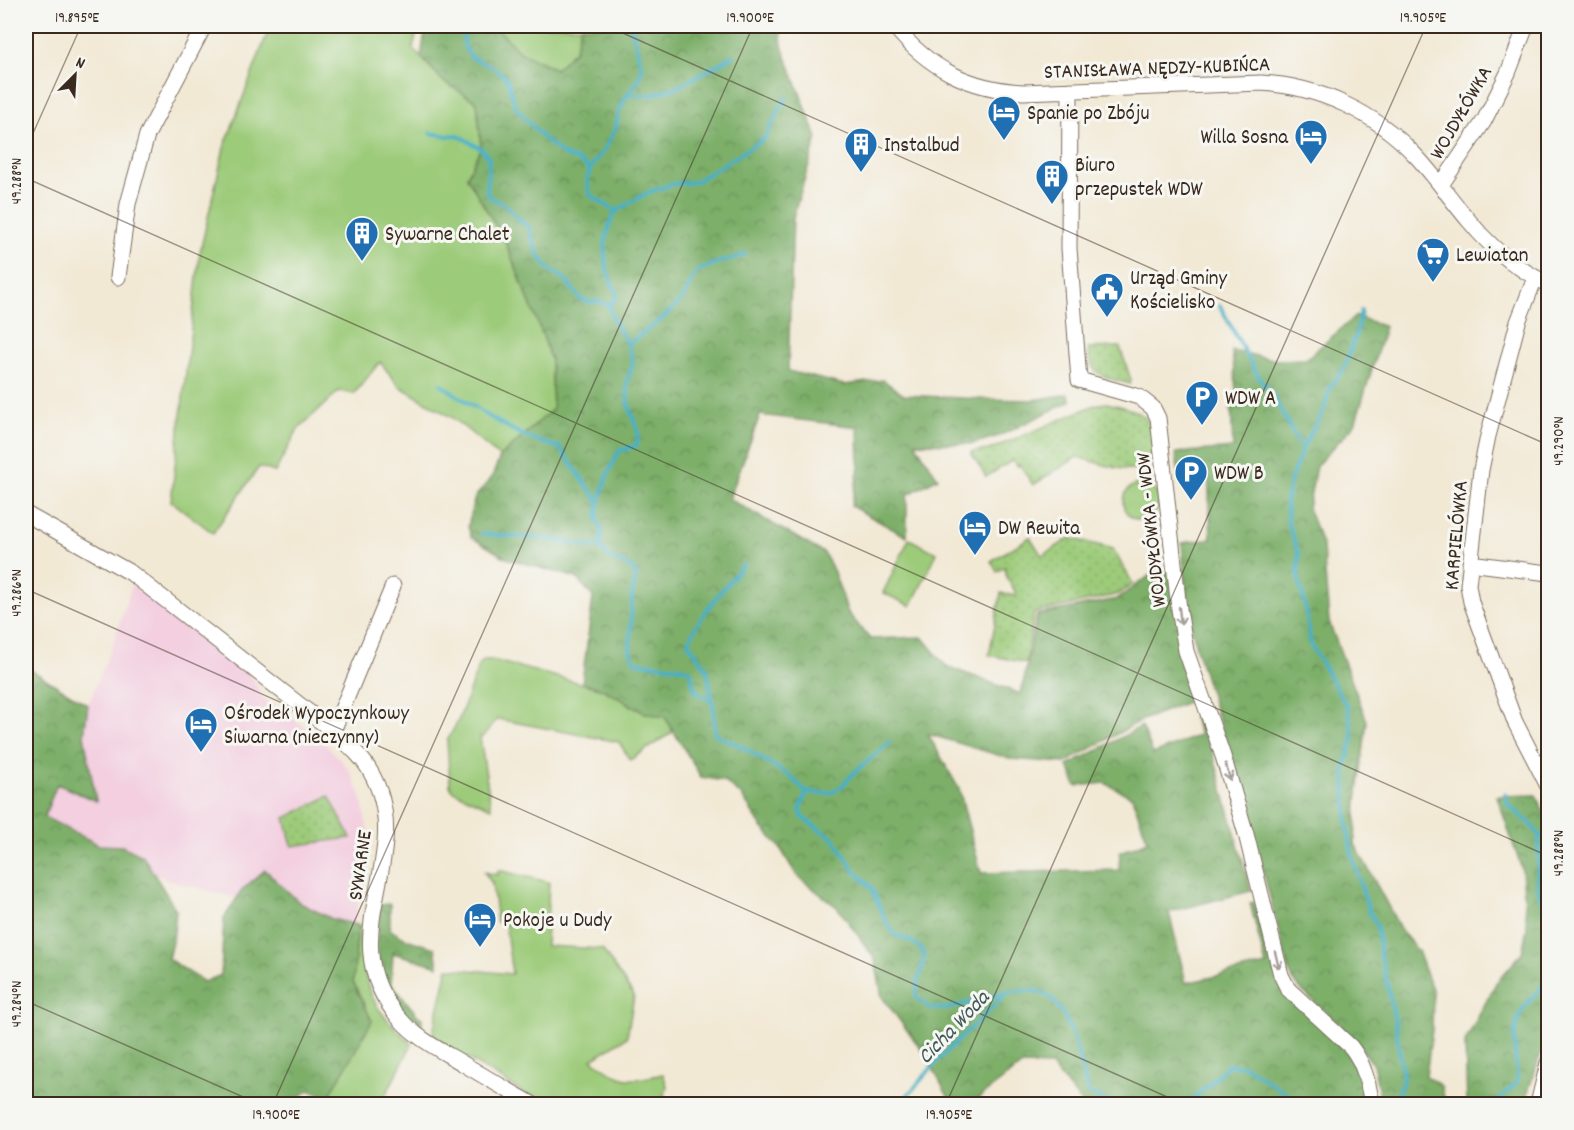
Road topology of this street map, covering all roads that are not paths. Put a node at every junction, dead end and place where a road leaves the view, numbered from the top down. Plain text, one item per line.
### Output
1 (204, 26) edge
2 (894, 26) edge
3 (1526, 26) edge
4 (1070, 90) junction
5 (1441, 185) junction
6 (118, 277) dead end
7 (1542, 281) edge
8 (26, 514) edge
9 (1470, 563) junction
10 (1548, 573) edge
11 (393, 586) dead end
12 (333, 731) junction
13 (1548, 786) edge
14 (1548, 1063) edge
15 (532, 1104) edge
16 (1372, 1104) edge
17 (1538, 1104) edge

1 - 6 street
2 - 4 street, STANISŁAWA NĘDZY-KUBIŃCA
3 - 5 street, WOJDYŁÓWKA
4 - 5 street, STANISŁAWA NĘDZY-KUBIŃCA
4 -> 16 street, WOJDYŁÓWKA - WDW
5 - 7 street, STANISŁAWA NĘDZY-KUBIŃCA
7 - 9 street, KARPIELÓWKA
8 - 12 street, SYWARNE
9 - 10 street
9 - 13 street, KARPIELÓWKA
11 - 12 street
12 - 15 street, SYWARNE
14 - 17 street

